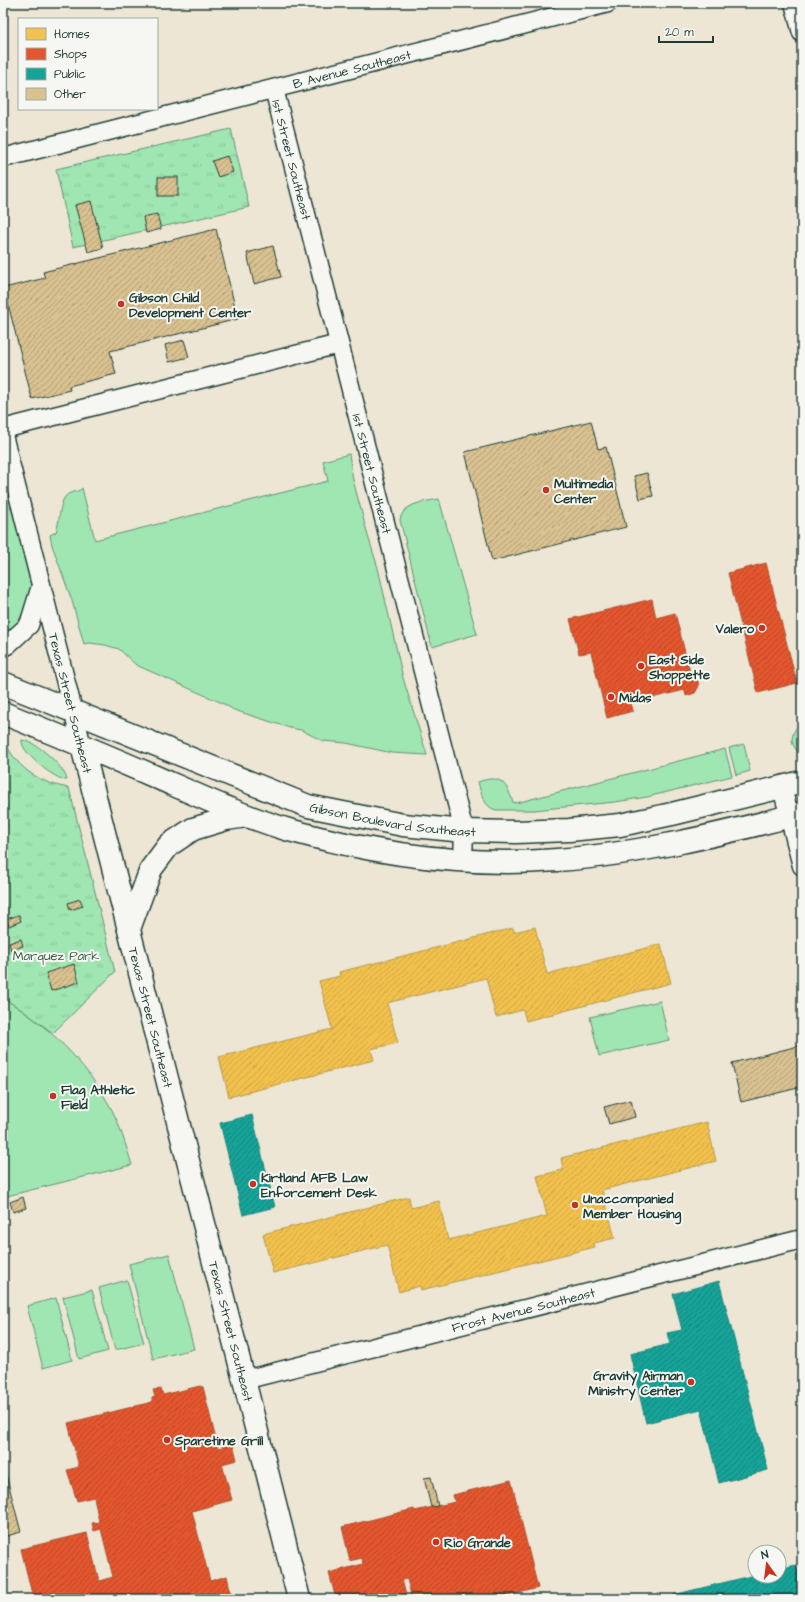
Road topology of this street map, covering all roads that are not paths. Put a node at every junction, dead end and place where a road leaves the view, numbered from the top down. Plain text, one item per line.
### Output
1 (608, 3) edge
2 (794, 3) edge
3 (554, 10) edge
4 (802, 33) edge
5 (274, 88) junction
6 (3, 158) edge
7 (339, 344) junction
8 (3, 429) edge
9 (3, 435) edge
10 (41, 585) junction
11 (3, 647) edge
12 (3, 683) edge
13 (73, 712) junction
14 (3, 713) edge
15 (82, 746) junction
16 (792, 785) edge
17 (796, 815) edge
18 (247, 816) junction
19 (464, 831) junction
20 (462, 860) junction
21 (802, 866) edge
22 (129, 929) junction
23 (802, 1238) edge
24 (244, 1380) junction
25 (299, 1599) edge

1 - 3 street, B Avenue Southeast
2 - 4 street
3 - 5 street, B Avenue Southeast
5 - 6 street, B Avenue Southeast
5 - 7 street, 1st Street Southeast
7 - 8 street
7 - 19 street, 1st Street Southeast
9 - 10 street, Texas Street Southeast
10 - 11 street
10 - 13 street, Texas Street Southeast
12 - 13 main road, Gibson Boulevard Southeast
13 - 15 street, Texas Street Southeast
13 - 19 main road, Gibson Boulevard Southeast
14 - 15 main road
15 - 18 main road
15 - 22 main road, Texas Street Southeast
16 - 17 street
16 - 19 main road, Gibson Boulevard Southeast
17 - 20 main road
17 - 21 street
18 - 20 main road
18 - 22 main road
19 - 20 street, 1st Street Southeast
22 - 24 main road, Texas Street Southeast
23 - 24 street, Frost Avenue Southeast
24 - 25 main road, Texas Street Southeast

